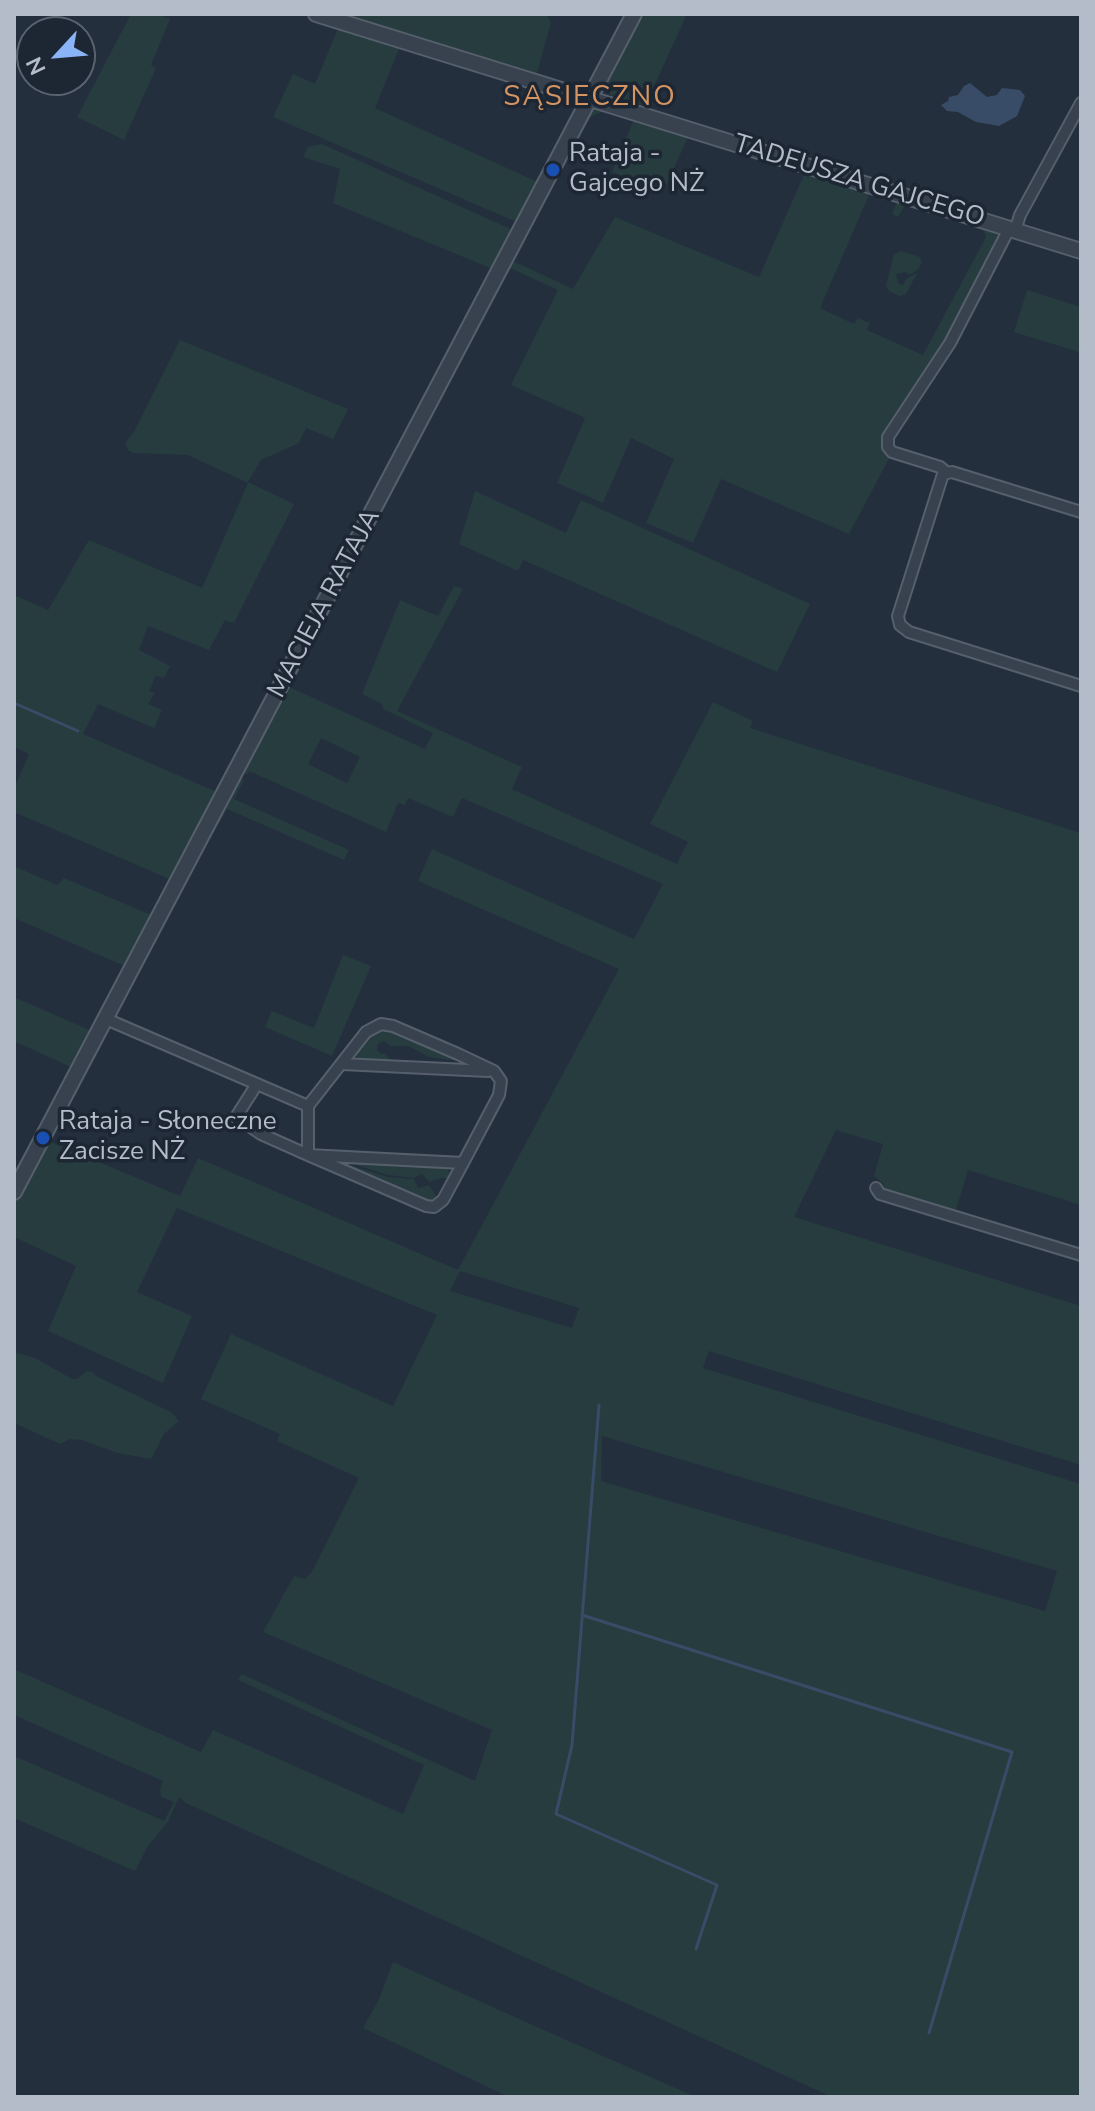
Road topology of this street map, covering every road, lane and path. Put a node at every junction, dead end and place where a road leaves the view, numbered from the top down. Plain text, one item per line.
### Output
1 (316, 14) edge
2 (634, 14) edge
3 (590, 98) junction
4 (1081, 103) edge
5 (1012, 230) junction
6 (1081, 251) edge
7 (946, 472) junction
8 (1081, 512) edge
9 (1081, 686) edge
10 (106, 1019) junction
11 (342, 1064) junction
12 (494, 1071) junction
13 (257, 1084) junction
14 (308, 1106) junction
15 (308, 1155) junction
16 (463, 1163) junction
17 (876, 1188) dead end
18 (14, 1192) edge
19 (1081, 1255) edge

1 - 3 street, TADEUSZA GAJCEGO
2 - 3 street, MACIEJA RATAJA
3 - 5 street, TADEUSZA GAJCEGO
3 - 10 street, MACIEJA RATAJA
4 - 5 street
5 - 6 street, TADEUSZA GAJCEGO
5 - 7 street
7 - 8 street
7 - 9 street
10 - 13 street
10 - 18 street, MACIEJA RATAJA
11 - 12 street
11 - 12 street
11 - 14 street
12 - 16 street
13 - 14 street
13 - 15 street
14 - 15 street
15 - 16 street
15 - 16 street
17 - 19 street

